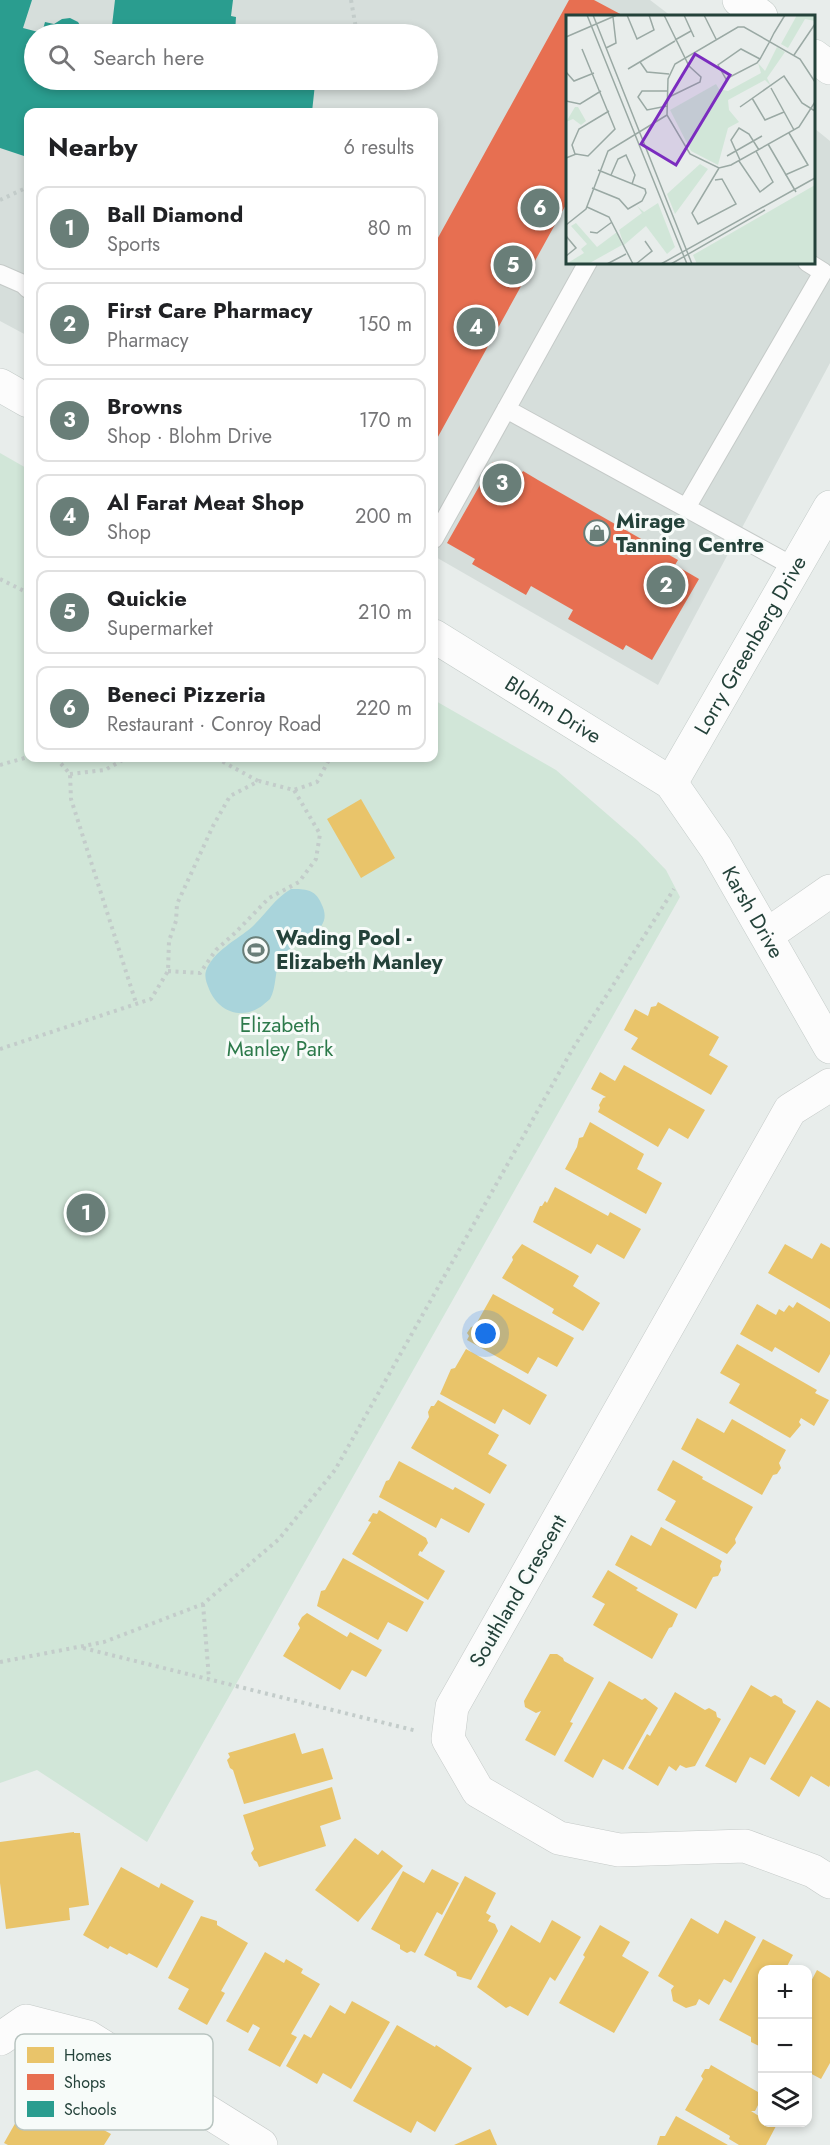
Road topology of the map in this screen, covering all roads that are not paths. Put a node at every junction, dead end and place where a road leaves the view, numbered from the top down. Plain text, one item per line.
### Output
1 (739, 0) edge
2 (760, 15) edge
3 (815, 57) edge
4 (830, 68) edge
5 (587, 264) edge
6 (810, 264) edge
7 (0, 274) edge
8 (24, 285) edge
9 (0, 385) edge
10 (24, 398) edge
11 (506, 410) junction
12 (830, 507) edge
13 (686, 508) junction
14 (438, 532) edge
15 (796, 568) junction
16 (438, 638) edge
17 (670, 783) junction
18 (830, 891) edge
19 (767, 935) junction
20 (830, 1047) edge
21 (830, 1084) edge
22 (830, 1882) edge
23 (76, 2034) edge
24 (0, 2039) edge
25 (213, 2115) edge
26 (261, 2145) edge

1 - 2 street
3 - 4 street
5 - 11 lane
6 - 13 lane
7 - 8 lane
9 - 10 street
11 - 13 lane
11 - 14 lane
12 - 15 street, Lorry Greenberg Drive
13 - 15 lane
15 - 17 street, Lorry Greenberg Drive
16 - 17 street, Blohm Drive
17 - 19 street, Karsh Drive
18 - 19 street
19 - 20 street, Karsh Drive
21 - 22 street, Southland Crescent
23 - 24 street
25 - 26 street

